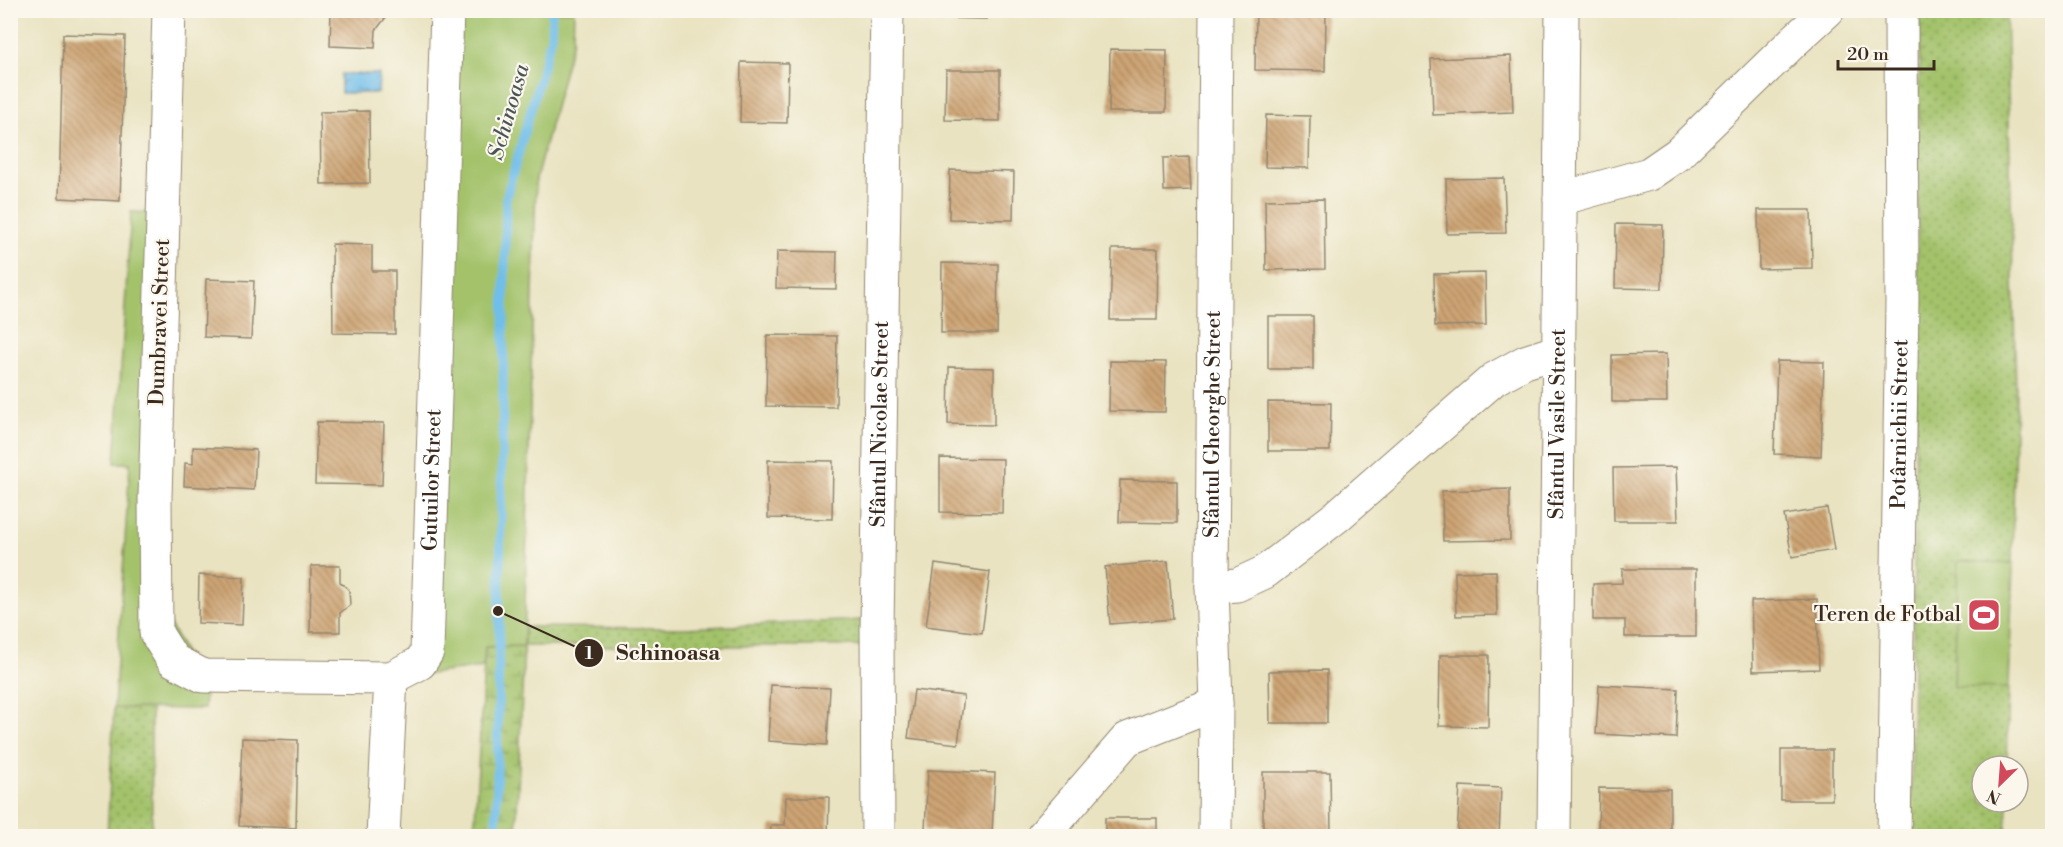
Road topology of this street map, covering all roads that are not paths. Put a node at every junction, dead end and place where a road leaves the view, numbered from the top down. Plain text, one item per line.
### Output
1 (169, 10) edge
2 (447, 10) edge
3 (887, 10) edge
4 (1216, 10) edge
5 (1562, 10) edge
6 (1828, 10) edge
7 (1901, 10) edge
8 (1560, 199) junction
9 (1559, 351) junction
10 (1212, 588) junction
11 (156, 633) joint
12 (391, 678) junction
13 (1216, 704) junction
14 (383, 837) edge
15 (878, 837) edge
16 (1043, 837) edge
17 (1215, 837) edge
18 (1554, 837) edge
19 (1894, 837) edge

1 - 11 street, Dumbravei Street
2 - 12 street, Gutuilor Street
3 - 15 street, Sfântul Nicolae Street
4 - 10 street, Sfântul Gheorghe Street
5 - 8 street, Sfântul Vasile Street
6 - 8 street
7 - 19 street, Potârnichii Street
8 - 9 street, Sfântul Vasile Street
9 - 10 street
9 - 18 street, Sfântul Vasile Street
10 - 13 street, Sfântul Gheorghe Street
11 - 12 street, Gutuilor Street
12 - 14 street
13 - 16 street
13 - 17 street, Sfântul Gheorghe Street

